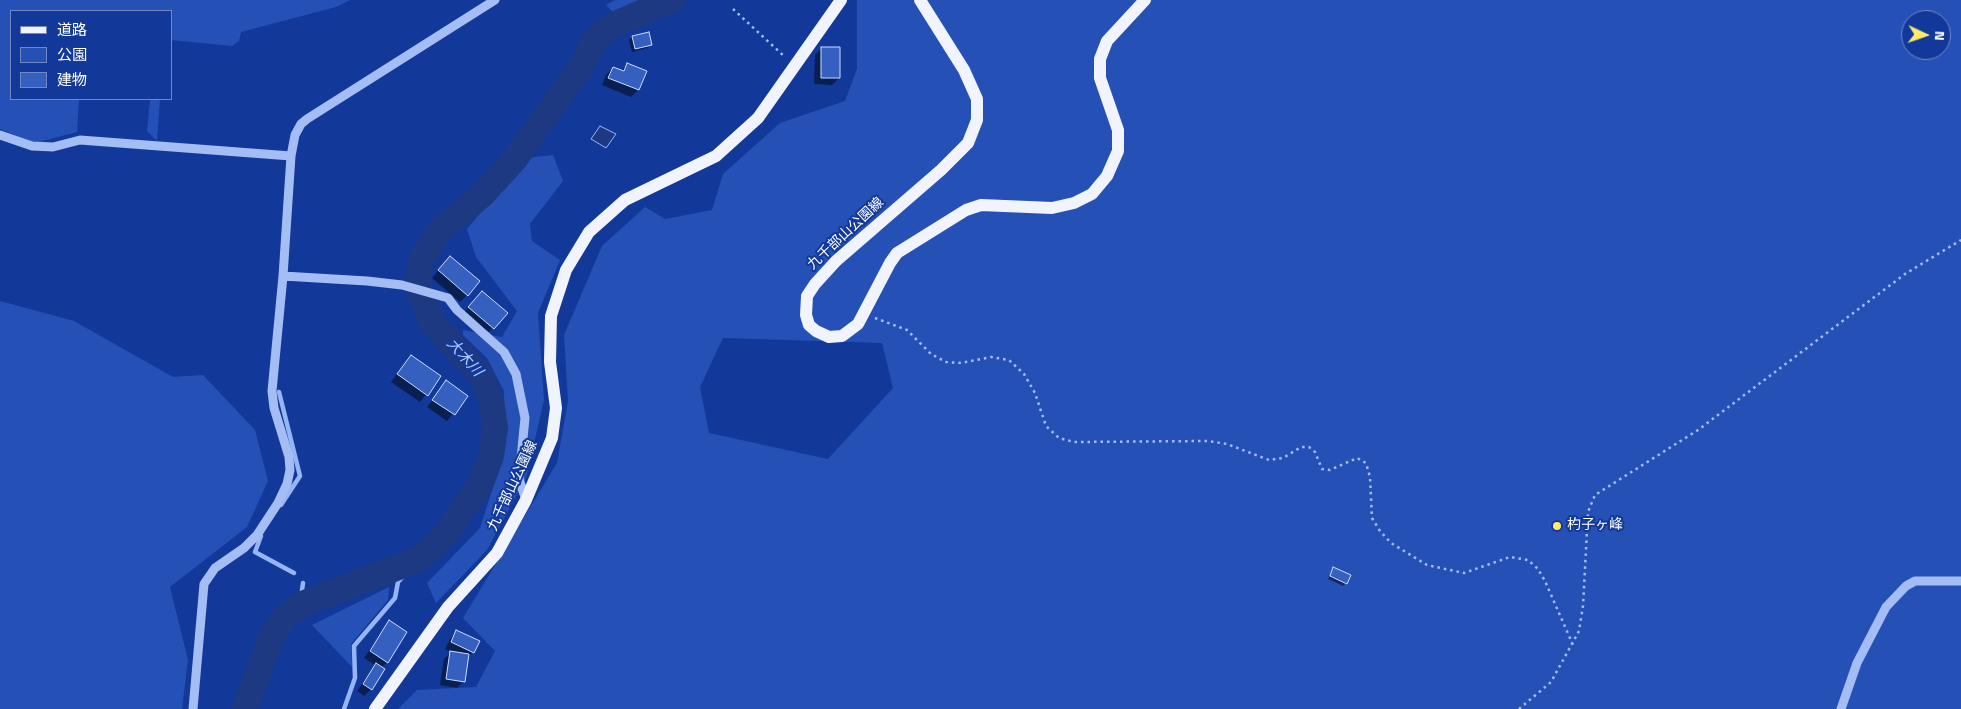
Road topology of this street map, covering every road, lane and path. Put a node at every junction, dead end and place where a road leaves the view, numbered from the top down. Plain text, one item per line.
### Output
1 (495, 0) edge
2 (841, 0) edge
3 (920, 0) edge
4 (1145, 0) edge
5 (734, 9) dead end
6 (790, 51) dead end
7 (0, 135) edge
8 (291, 156) junction
9 (1961, 240) edge
10 (283, 276) junction
11 (864, 313) junction
12 (526, 500) junction
13 (1961, 581) edge
14 (1573, 645) junction
15 (193, 709) edge
16 (375, 709) edge
17 (1519, 709) edge
18 (1841, 709) edge

1 - 8 street
2 - 12 main road, 九千部山公園線
3 - 11 main road, 九千部山公園線
4 - 11 main road, 九千部山公園線
5 - 6 path
7 - 8 street
8 - 10 street
9 - 14 path
10 - 12 street
10 - 15 street
11 - 14 path
12 - 16 main road, 九千部山公園線
13 - 18 street
14 - 17 path

